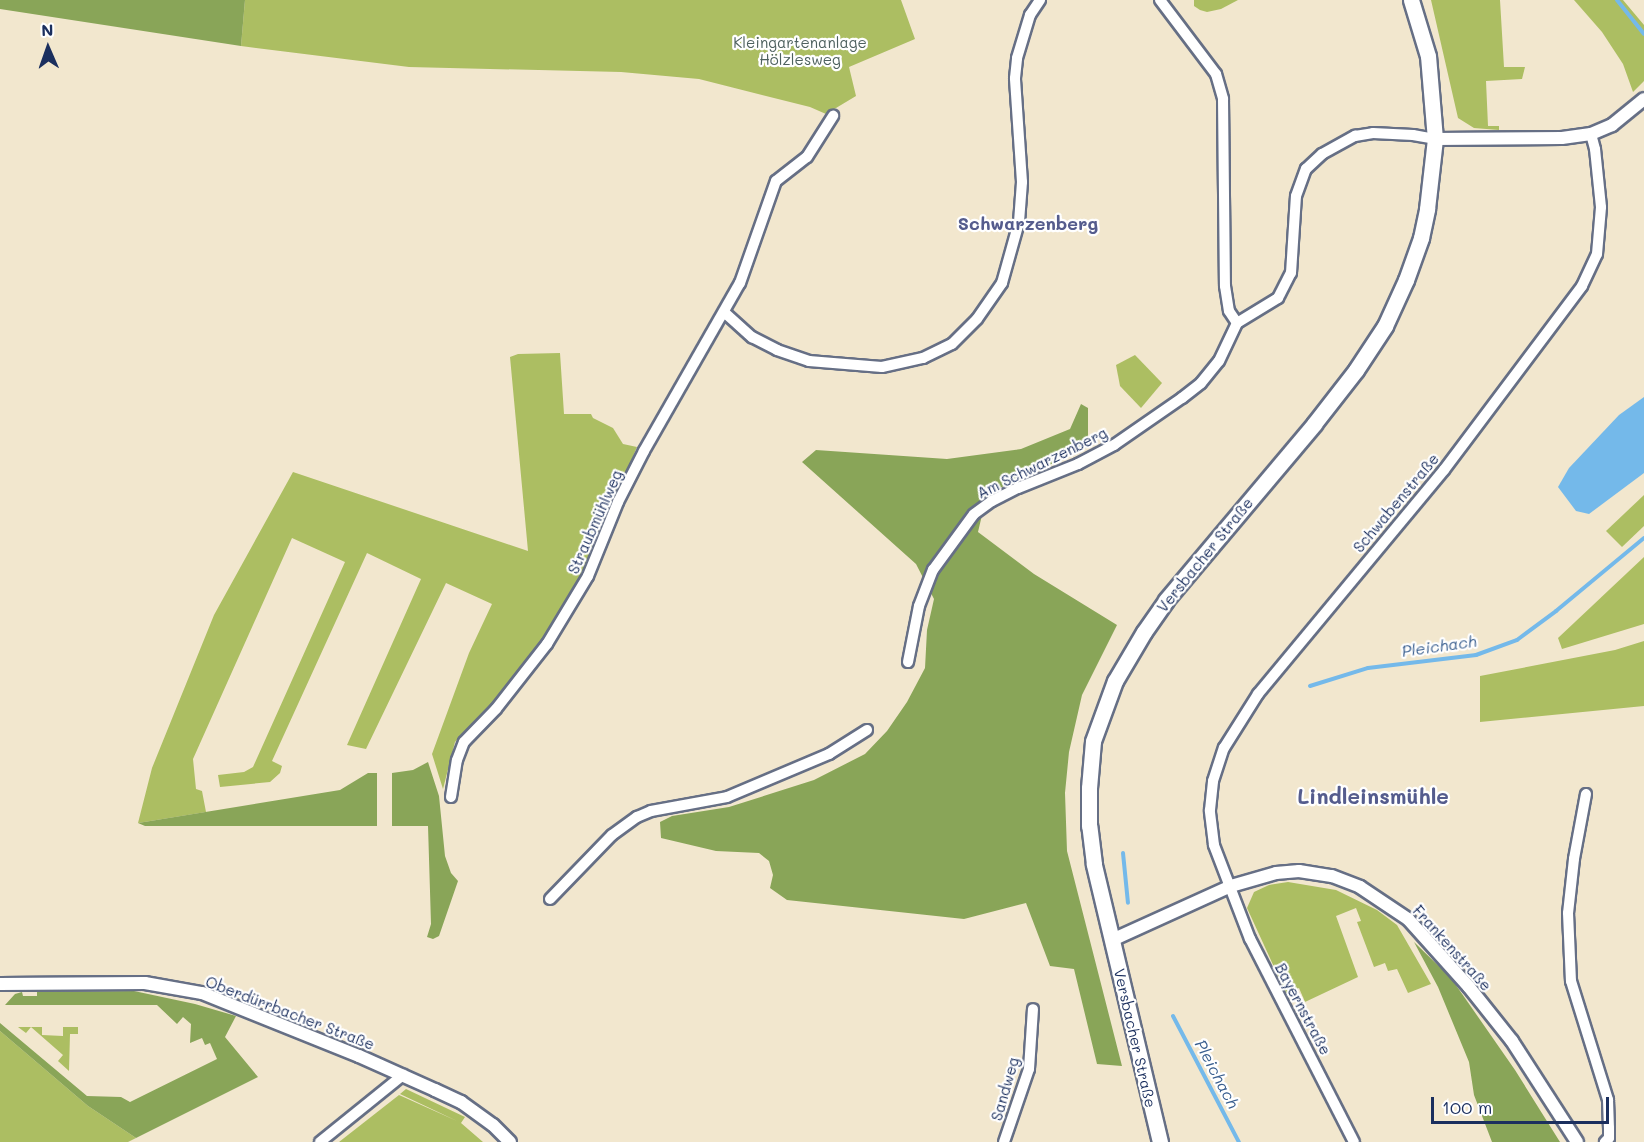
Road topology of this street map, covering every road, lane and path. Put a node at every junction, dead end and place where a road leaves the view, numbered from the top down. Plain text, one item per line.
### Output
1 (1040, 0) edge
2 (1160, 0) edge
3 (1411, 0) edge
4 (1644, 99) edge
5 (833, 116) dead end
6 (1591, 134) junction
7 (1435, 139) junction
8 (724, 312) junction
9 (1237, 323) junction
10 (908, 662) dead end
11 (867, 730) dead end
12 (1586, 794) dead end
13 (451, 797) dead end
14 (1231, 886) junction
15 (550, 899) dead end
16 (1112, 940) junction
17 (0, 984) edge
18 (1033, 1009) dead end
19 (403, 1075) junction
20 (320, 1142) edge
21 (510, 1142) edge
22 (1005, 1142) edge
23 (1160, 1142) edge
24 (1354, 1142) edge
25 (1577, 1142) edge
26 (1605, 1142) edge

1 - 8 street
2 - 9 street
3 - 7 main road, Versbacher Straße
4 - 6 street
5 - 8 street
6 - 7 street
6 - 14 street, Schwabenstraße
7 - 9 street
7 - 16 main road, Versbacher Straße
8 - 13 street, Straubmühlweg
9 - 10 street, Am Schwarzenberg
11 - 15 street
12 - 26 street
14 - 16 street, Frankenstraße
14 - 24 street, Bayernstraße
14 - 25 street, Frankenstraße
16 - 23 main road, Versbacher Straße
17 - 19 street, Oberdürrbacher Straße
18 - 22 street, Sandweg
19 - 20 street
19 - 21 street, Oberdürrbacher Straße

